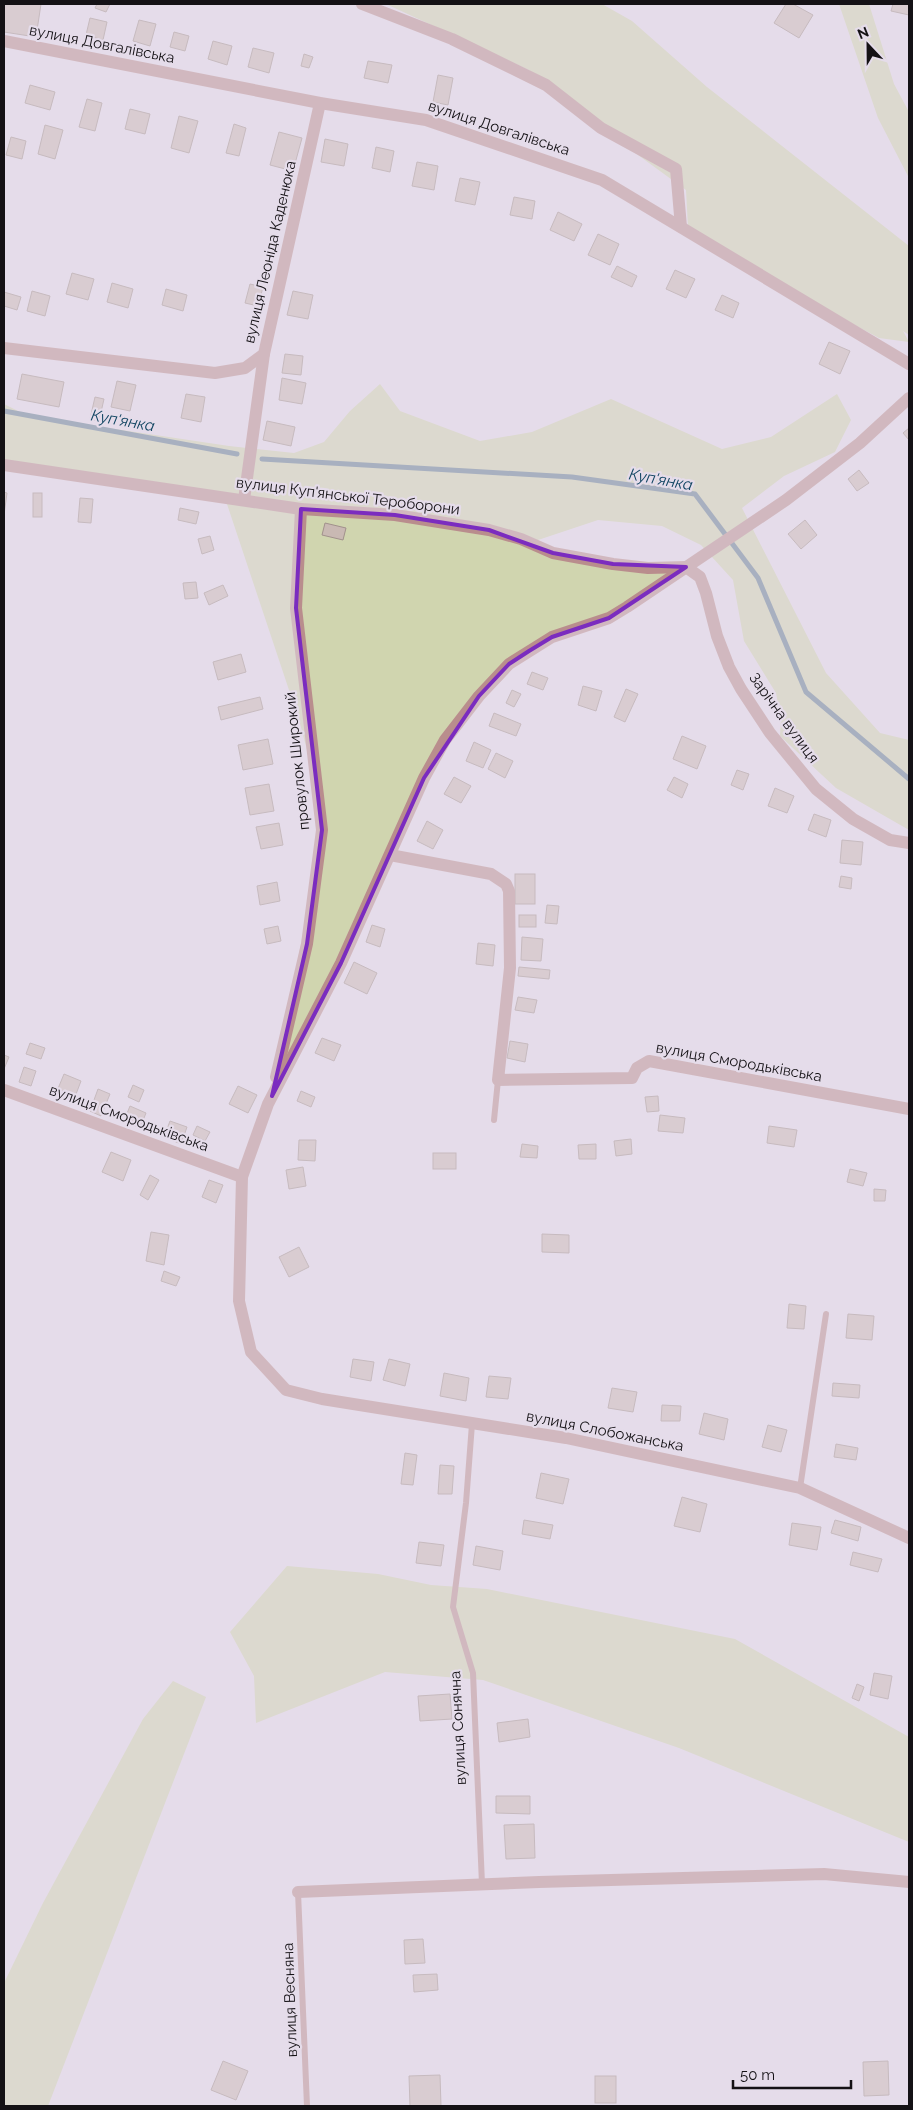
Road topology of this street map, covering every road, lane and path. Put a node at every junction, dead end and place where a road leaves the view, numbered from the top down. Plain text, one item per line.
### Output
1 (362, 4) edge
2 (4, 41) edge
3 (320, 102) junction
4 (680, 227) junction
5 (4, 348) edge
6 (264, 354) junction
7 (909, 364) edge
8 (909, 398) edge
9 (4, 465) edge
10 (244, 500) junction
11 (301, 509) junction
12 (686, 567) junction
13 (909, 843) edge
14 (390, 855) junction
15 (498, 1080) junction
16 (4, 1090) edge
17 (272, 1096) junction
18 (909, 1108) edge
19 (494, 1120) dead end
20 (242, 1177) junction
21 (826, 1314) dead end
22 (472, 1424) junction
23 (800, 1488) junction
24 (909, 1538) edge
25 (909, 1882) edge
26 (482, 1884) junction
27 (298, 1892) joint
28 (307, 2106) edge

1 - 4 street
2 - 3 street, вулиця Довгалівська
3 - 4 street, вулиця Довгалівська
3 - 6 street, вулиця Леоніда Каденюка
4 - 7 street, вулиця Довгалівська
5 - 6 street, вулиця Леоніда Каденюка
6 - 10 street
8 - 12 street
9 - 10 street, вулиця Куп'янської Тероборони
10 - 11 street, вулиця Куп'янської Тероборони
11 - 12 street, вулиця Куп'янської Тероборони
11 - 17 street, провулок Широкий
12 - 13 street, Зарічна вулиця
12 - 14 street
14 - 15 street
14 - 17 street
15 - 18 street, вулиця Смородьківська
15 - 19 lane
16 - 20 street, вулиця Смородьківська
17 - 20 street
20 - 22 street, вулиця Слобожанська
21 - 23 lane
22 - 23 street, вулиця Слобожанська
22 - 26 lane, вулиця Сонячна
23 - 24 street, вулиця Слобожанська
25 - 26 street
26 - 27 street
27 - 28 lane, вулиця Весняна

